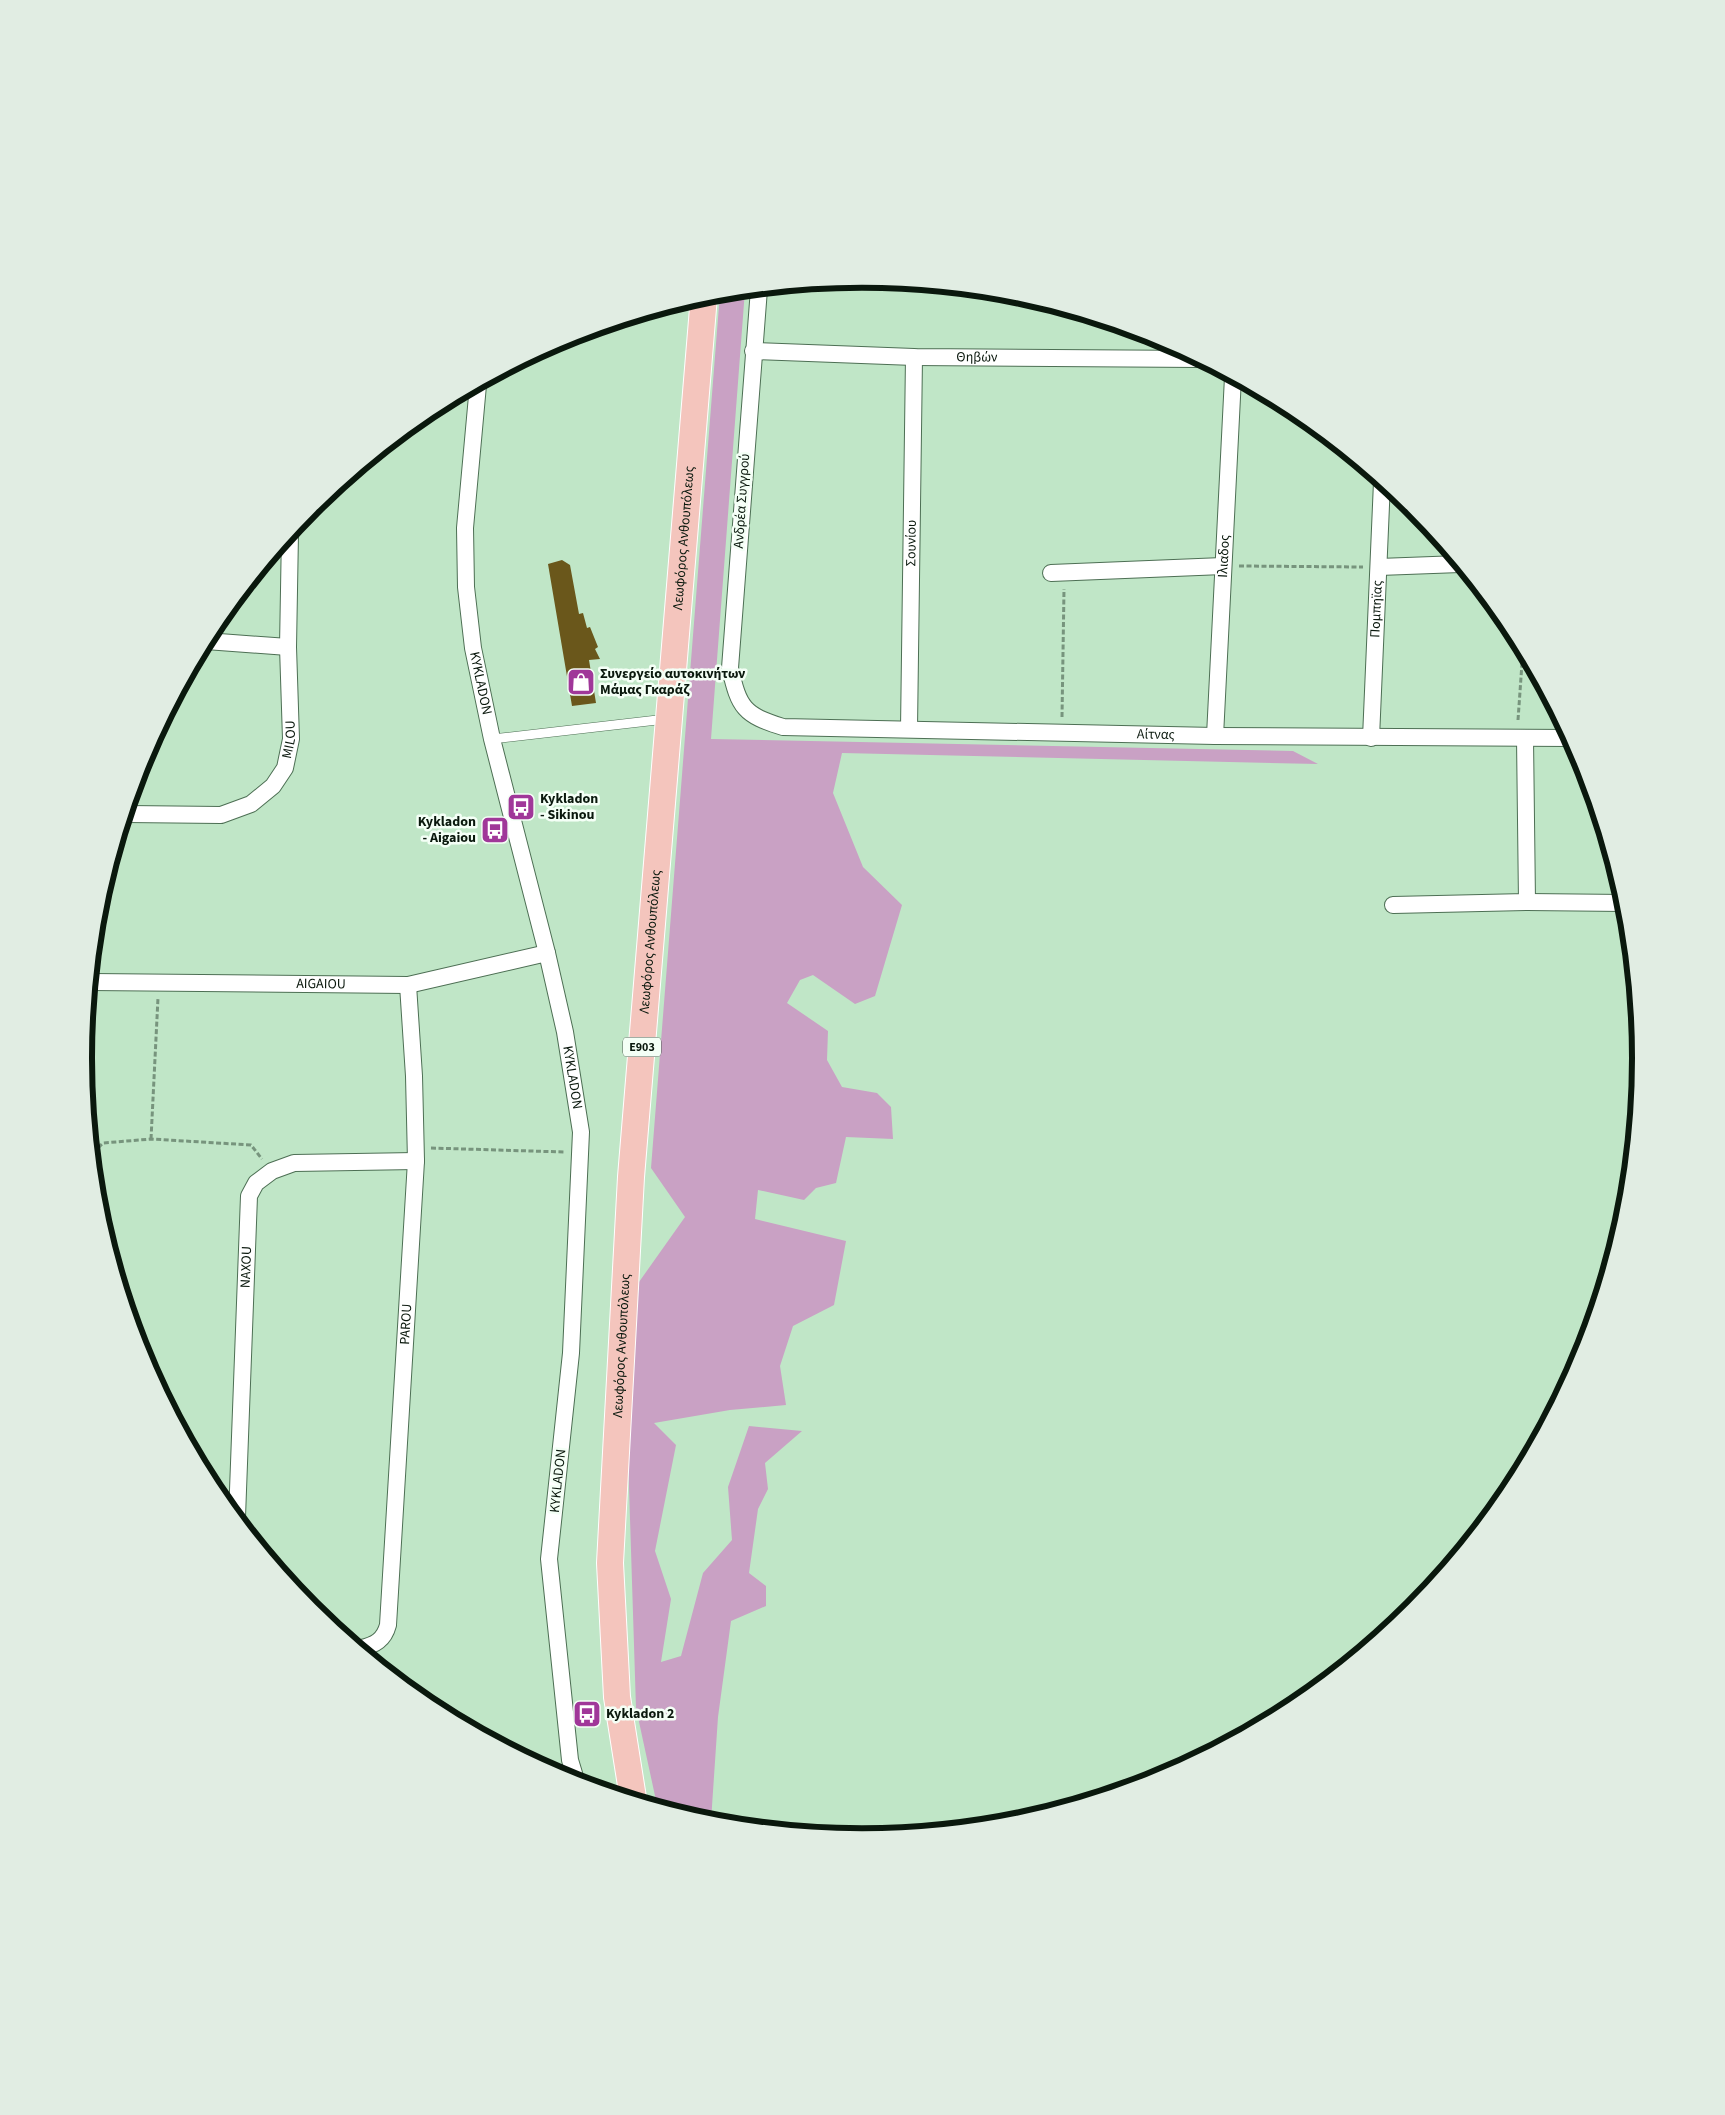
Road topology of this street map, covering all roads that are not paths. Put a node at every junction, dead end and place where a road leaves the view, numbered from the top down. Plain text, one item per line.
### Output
1 (759, 295) edge
2 (703, 304) edge
3 (754, 351) junction
4 (914, 357) junction
5 (1185, 359) edge
6 (1234, 383) edge
7 (477, 391) edge
8 (1382, 490) edge
9 (290, 544) edge
10 (1453, 564) edge
11 (1223, 566) junction
12 (1378, 567) junction
13 (1058, 572) road end
14 (215, 642) edge
15 (288, 646) junction
16 (744, 710) joint
17 (670, 718) junction
18 (909, 729) junction
19 (1215, 736) junction
20 (1371, 738) junction
21 (1521, 738) junction
22 (1563, 738) edge
23 (492, 740) junction
24 (132, 814) edge
25 (1527, 902) junction
26 (1617, 903) edge
27 (1393, 905) dead end
28 (548, 953) junction
29 (96, 982) edge
30 (408, 985) junction
31 (416, 1154) junction
32 (237, 1506) edge
33 (368, 1647) edge
34 (573, 1771) edge
35 (632, 1792) edge

1 - 3 street, Ανδρέα Συγγρού
2 - 17 main road, Λεωφόρος Ανθουπόλεως / E903
3 - 4 street, Θηβών
3 - 16 street, Ανδρέα Συγγρού
4 - 5 street, Θηβών
4 - 18 street, Σουνίου
6 - 11 street, Ιλιαδος
7 - 23 street, KYKLADON
8 - 12 street, Πομπηϊας
9 - 15 street, MILOU
10 - 12 street
11 - 13 street
11 - 19 street, Ιλιαδος
12 - 20 street, Πομπηϊας
14 - 15 street
15 - 24 street, MILOU
16 - 18 street, Αίτνας
17 - 23 lane
17 - 35 main road, Λεωφόρος Ανθουπόλεως / E903
18 - 19 street, Αίτνας
19 - 20 street, Αίτνας
20 - 21 street, Αίτνας
21 - 22 street, Αίτνας
21 - 25 street
23 - 28 street, KYKLADON
25 - 26 street
25 - 27 street
28 - 30 street, AIGAIOU
28 - 34 street, KYKLADON
29 - 30 street, AIGAIOU
30 - 31 street, PAROU
31 - 32 street, NAXOU
31 - 33 street, PAROU

